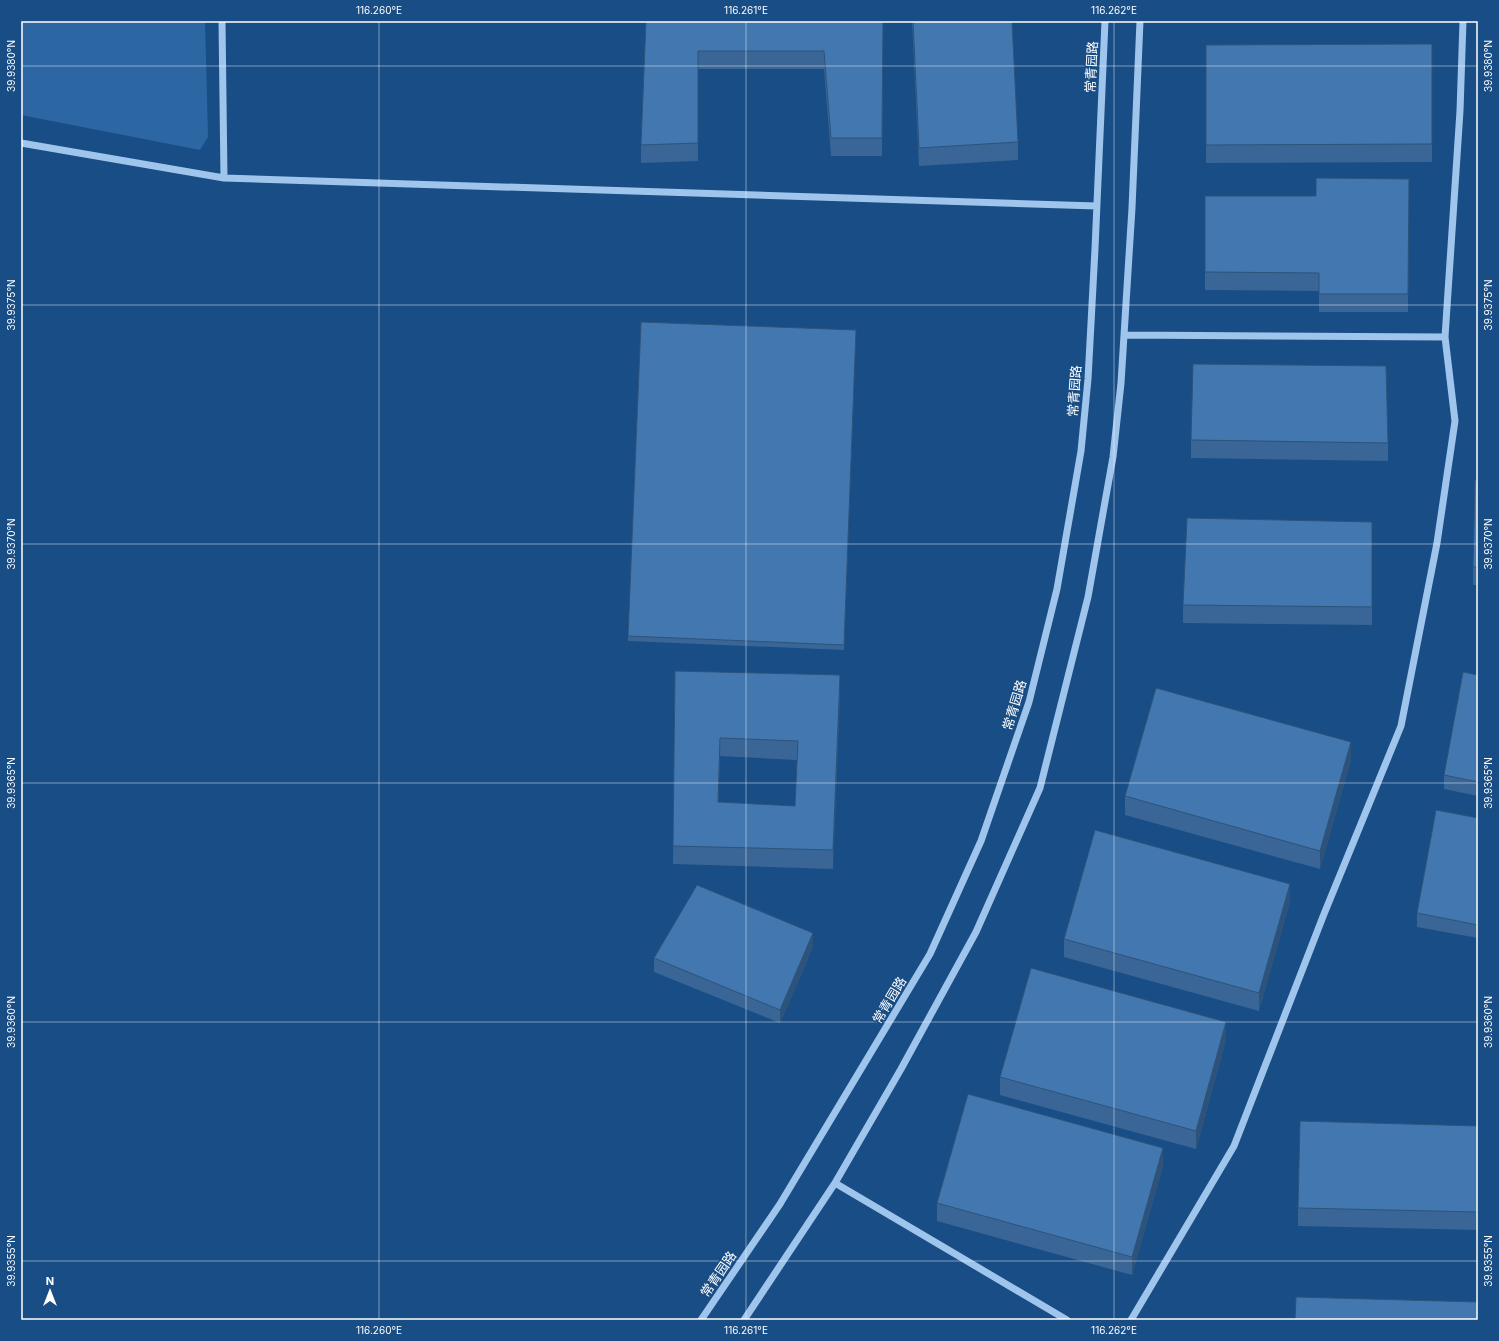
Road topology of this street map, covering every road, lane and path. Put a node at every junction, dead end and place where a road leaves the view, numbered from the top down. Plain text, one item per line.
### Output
1 (222, 21) edge
2 (1105, 21) edge
3 (1140, 21) edge
4 (1463, 21) edge
5 (21, 143) edge
6 (224, 178) junction
7 (1097, 206) junction
8 (1124, 335) junction
9 (1445, 336) junction
10 (835, 1183) junction
11 (701, 1320) edge
12 (744, 1320) edge
13 (1066, 1320) edge
14 (1131, 1320) edge

1 - 6 street
2 - 7 street, 常青园路
3 - 8 street
4 - 9 street
5 - 6 street
6 - 7 street
7 - 11 street, 常青园路
8 - 9 street
8 - 10 street
9 - 14 street
10 - 12 street
10 - 13 street

